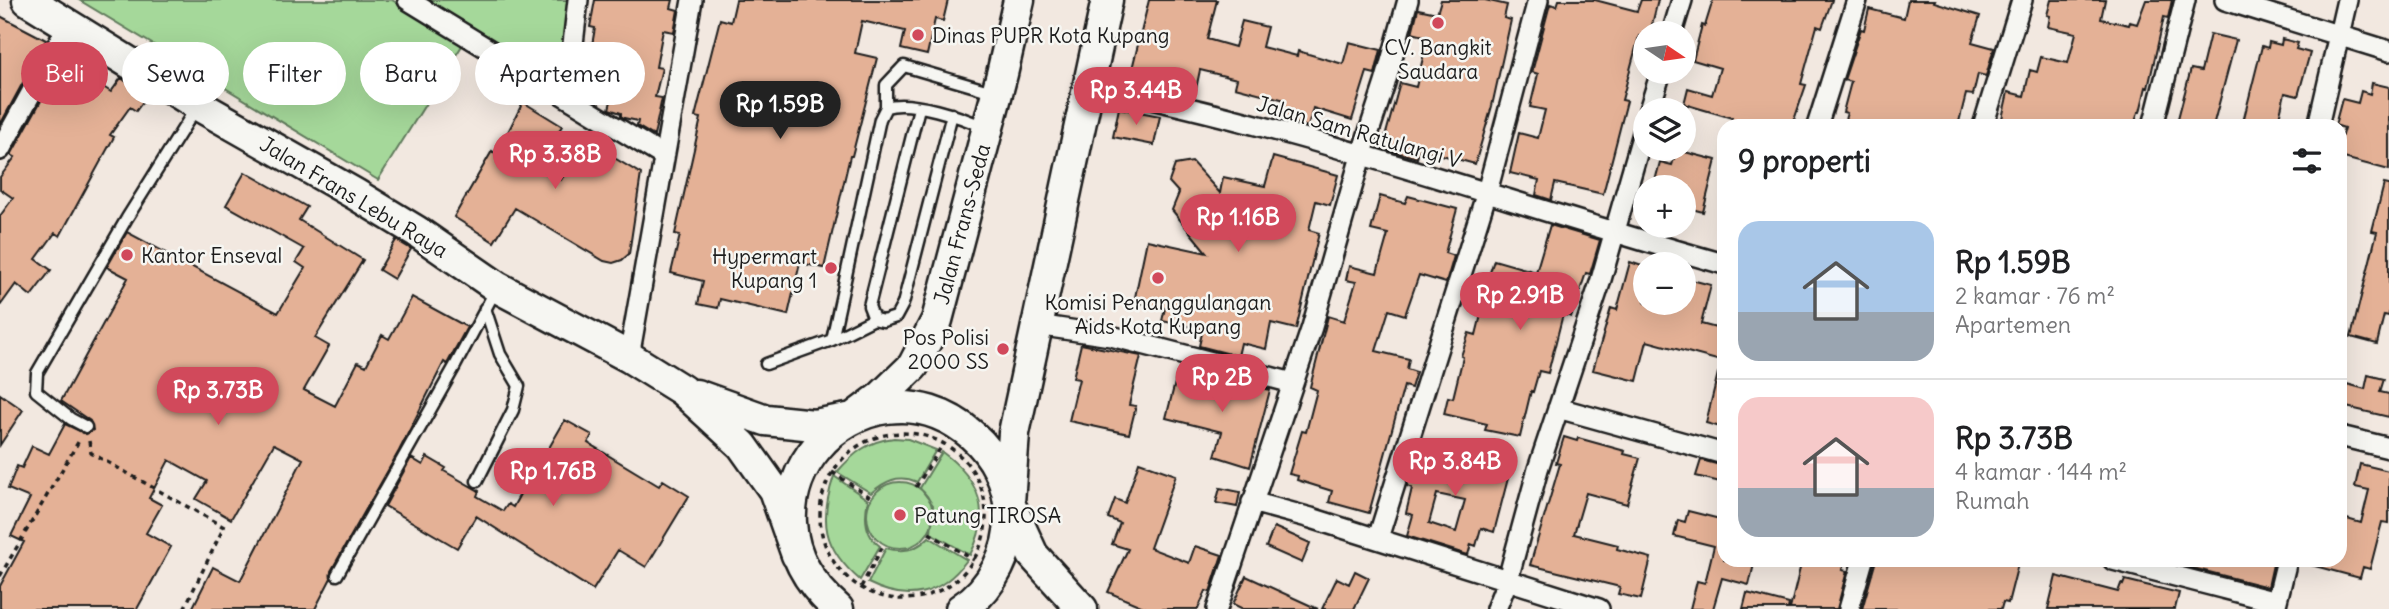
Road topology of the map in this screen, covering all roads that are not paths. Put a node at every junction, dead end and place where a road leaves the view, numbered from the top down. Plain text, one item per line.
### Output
1 (28, 0) edge
2 (408, 0) edge
3 (578, 0) edge
4 (692, 0) edge
5 (1019, 0) edge
6 (1107, 0) edge
7 (1408, 0) edge
8 (1538, 0) edge
9 (1682, 0) edge
10 (1857, 0) edge
11 (2022, 0) edge
12 (2185, 0) edge
13 (2225, 0) edge
14 (2347, 0) edge
15 (1676, 21) edge
16 (68, 26) junction
17 (2339, 37) junction
18 (477, 42) edge
19 (573, 42) edge
20 (2389, 51) edge
21 (122, 58) edge
22 (1088, 86) junction
23 (996, 93) junction
24 (197, 105) edge
25 (200, 105) edge
26 (580, 105) edge
27 (886, 107) junction
28 (919, 108) junction
29 (952, 114) junction
30 (1819, 119) edge
31 (1985, 119) edge
32 (2155, 119) edge
33 (2320, 119) edge
34 (987, 129) junction
35 (0, 150) edge
36 (663, 156) junction
37 (1361, 156) junction
38 (1635, 161) edge
39 (1488, 192) junction
40 (1615, 233) junction
41 (1717, 262) edge
42 (491, 298) junction
43 (874, 319) junction
44 (1037, 325) junction
45 (832, 340) junction
46 (629, 357) junction
47 (766, 364) dead end
48 (1293, 383) junction
49 (682, 390) junction
50 (1558, 408) junction
51 (853, 418) junction
52 (86, 427) road end
53 (2347, 438) edge
54 (2389, 448) edge
55 (1717, 452) edge
56 (477, 481) dead end
57 (1252, 502) junction
58 (1009, 503) junction
59 (1378, 538) junction
60 (797, 555) junction
61 (1861, 567) edge
62 (2138, 567) edge
63 (2285, 567) edge
64 (337, 575) dead end
65 (1508, 579) junction
66 (2275, 606) edge
67 (838, 609) edge
68 (961, 609) edge
69 (1083, 609) edge
70 (1217, 609) edge
71 (1496, 609) edge
72 (1599, 609) edge
73 (1849, 609) edge

1 - 16 main road, Jalan Frans Lebu Raya
2 - 18 street
3 - 19 street
4 - 36 street
5 - 23 main road, Jalan Frans-Seda
6 - 22 main road
7 - 37 street
8 - 39 street
9 - 15 street
10 - 30 street
11 - 31 street
12 - 32 street
13 - 17 street
14 - 17 street
16 - 21 main road, Jalan Frans Lebu Raya
16 - 35 street
17 - 20 street
17 - 33 street
22 - 37 street, Jalan Sam Ratulangi V
22 - 44 main road
23 - 27 lane
23 - 34 main road, Jalan Frans-Seda
24 - 52 lane
25 - 42 main road, Jalan Frans Lebu Raya
26 - 36 street
27 - 28 lane
27 - 45 lane
28 - 29 lane
28 - 43 lane
29 - 34 lane
29 - 43 lane
34 - 51 main road, Jalan Frans-Seda
36 - 46 street
37 - 39 street, Jalan Sam Ratulangi V
37 - 48 street
38 - 40 street
39 - 40 street, Jalan Sam Ratulangi V
39 - 59 street
40 - 41 street, Jalan Sam Ratulangi V
40 - 50 street
42 - 46 main road, Jalan Frans Lebu Raya
42 - 56 lane
42 - 64 lane
43 - 45 lane
44 - 48 street
44 - 58 main road
45 - 47 lane
46 - 49 main road, Jalan Frans Lebu Raya
48 - 57 street
49 - 51 main road, Jalan Frans Lebu Raya
49 - 60 main road, Jalan Frans Lebu Raya
50 - 55 street
50 - 65 street
51 - 58 main road, Jalan Frans Lebu Raya
51 - 60 main road, Jalan Frans-Seda
53 - 54 street
57 - 59 street
57 - 70 street
58 - 68 main road
58 - 69 main road
59 - 65 street
60 - 67 main road
61 - 73 street
62 - 66 street
63 - 66 street
65 - 71 street
65 - 72 street

